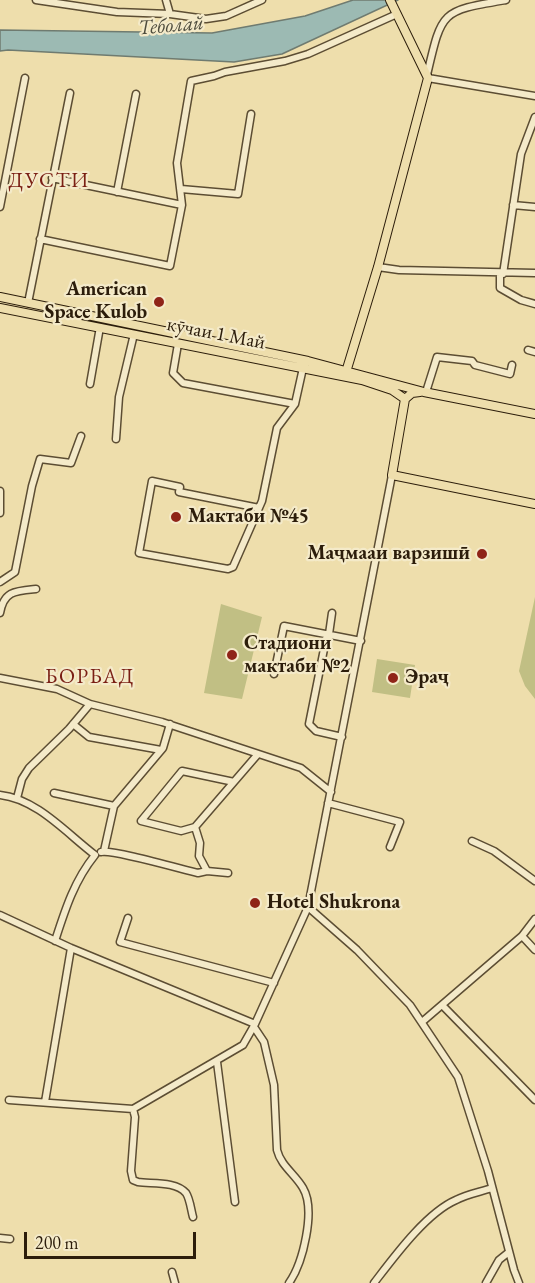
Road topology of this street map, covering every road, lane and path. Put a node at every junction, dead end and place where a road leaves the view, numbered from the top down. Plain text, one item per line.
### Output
1 (36, 0) edge
2 (166, 0) edge
3 (262, 0) edge
4 (506, 0) edge
5 (393, 7) edge
6 (170, 14) junction
7 (427, 77) junction
8 (25, 78) dead end
9 (70, 93) dead end
10 (136, 94) dead end
11 (535, 96) edge
12 (251, 114) dead end
13 (535, 117) edge
14 (52, 178) junction
15 (182, 189) junction
16 (117, 192) junction
17 (182, 205) junction
18 (513, 205) junction
19 (0, 207) edge
20 (535, 207) edge
21 (40, 239) junction
22 (378, 267) junction
23 (535, 273) edge
24 (501, 274) junction
25 (0, 297) edge
26 (28, 303) junction
27 (535, 304) edge
28 (0, 308) edge
29 (100, 327) junction
30 (134, 334) junction
31 (178, 344) junction
32 (512, 366) dead end
33 (303, 368) junction
34 (345, 373) junction
35 (90, 384) dead end
36 (396, 384) junction
37 (425, 392) junction
38 (405, 399) junction
39 (296, 404) junction
40 (535, 414) edge
41 (81, 436) dead end
42 (116, 439) dead end
43 (392, 475) junction
44 (0, 491) edge
45 (535, 504) edge
46 (259, 508) junction
47 (0, 513) edge
48 (0, 582) edge
49 (36, 589) dead end
50 (0, 590) edge
51 (6, 597) junction
52 (0, 613) edge
53 (332, 614) dead end
54 (328, 634) junction
55 (361, 641) junction
56 (274, 674) dead end
57 (0, 678) edge
58 (90, 704) junction
59 (73, 724) junction
60 (170, 724) junction
61 (342, 737) junction
62 (161, 750) junction
63 (258, 754) junction
64 (234, 782) junction
65 (331, 792) junction
66 (54, 793) dead end
67 (0, 795) edge
68 (17, 798) junction
69 (328, 803) junction
70 (114, 806) junction
71 (195, 827) junction
72 (472, 840) dead end
73 (390, 847) dead end
74 (104, 851) junction
75 (94, 855) junction
76 (207, 871) junction
77 (228, 873) dead end
78 (535, 881) edge
79 (308, 907) junction
80 (0, 915) edge
81 (128, 918) dead end
82 (535, 919) edge
83 (522, 936) junction
84 (55, 941) junction
85 (71, 948) junction
86 (535, 950) edge
87 (274, 983) junction
88 (442, 1005) junction
89 (422, 1022) junction
90 (254, 1025) junction
91 (216, 1062) junction
92 (9, 1100) dead end
93 (535, 1100) edge
94 (45, 1102) junction
95 (133, 1109) junction
96 (492, 1188) junction
97 (235, 1202) dead end
98 (194, 1217) dead end
99 (0, 1238) edge
100 (10, 1239) dead end
101 (509, 1252) junction
102 (514, 1270) junction
103 (172, 1272) dead end
104 (292, 1281) edge
105 (175, 1283) edge
106 (374, 1283) edge
107 (486, 1283) edge
108 (514, 1283) edge
109 (519, 1283) edge

1 - 6 street
2 - 6 street
3 - 6 street
4 - 7 street
5 - 7 main road
5 - 15 street
7 - 11 street
7 - 22 main road
8 - 19 street
9 - 14 street
10 - 16 street
12 - 15 street
13 - 18 street
14 - 16 street
14 - 21 street
15 - 17 street
16 - 17 street
17 - 21 street
18 - 20 street
18 - 24 street
21 - 26 street
22 - 24 street
22 - 34 main road
23 - 24 street
24 - 27 street
25 - 26 main road, кӯчаи 1 Май
26 - 34 main road, кӯчаи 1 Май
28 - 29 main road, кӯчаи 1 Май
29 - 30 main road, кӯчаи 1 Май
29 - 35 street
30 - 31 main road, кӯчаи 1 Май
30 - 42 street
31 - 33 main road, кӯчаи 1 Май
31 - 39 street
32 - 37 street
33 - 34 main road, кӯчаи 1 Май
33 - 39 street
34 - 36 main road, кӯчаи 1 Май
34 - 38 main road, кӯчаи 1 Май
36 - 37 main road, кӯчаи 1 Май
36 - 38 main road
37 - 38 main road
37 - 40 main road, кӯчаи 1 Май
38 - 43 main road
39 - 46 street
41 - 48 street
43 - 45 main road
43 - 55 street
44 - 47 street
46 - 46 street
49 - 51 street
50 - 51 street
51 - 52 street
53 - 54 street
54 - 55 street
54 - 56 street
54 - 61 street
55 - 61 street
57 - 58 street
58 - 59 street
58 - 60 street
59 - 62 street
59 - 68 street
60 - 62 street
60 - 63 street
61 - 65 street
62 - 70 street
63 - 64 street
63 - 65 street
64 - 71 street
64 - 71 street
65 - 69 street
66 - 70 street
67 - 68 street
68 - 75 street
69 - 73 street
69 - 79 street
70 - 74 street
71 - 76 street
72 - 78 street
74 - 75 street
74 - 76 street
75 - 84 street
76 - 77 street
79 - 87 street
79 - 89 street
80 - 84 street
81 - 87 street
82 - 83 street
83 - 86 street
83 - 88 street
84 - 85 street
85 - 90 street
85 - 94 street
87 - 90 street
88 - 89 street
88 - 93 street
89 - 96 street
90 - 91 street
90 - 104 street
91 - 95 street
91 - 97 street
92 - 94 street
94 - 95 street
95 - 98 street
96 - 101 street
96 - 106 street
99 - 100 street
101 - 102 street
101 - 107 street
102 - 108 street
102 - 109 street
103 - 105 street

